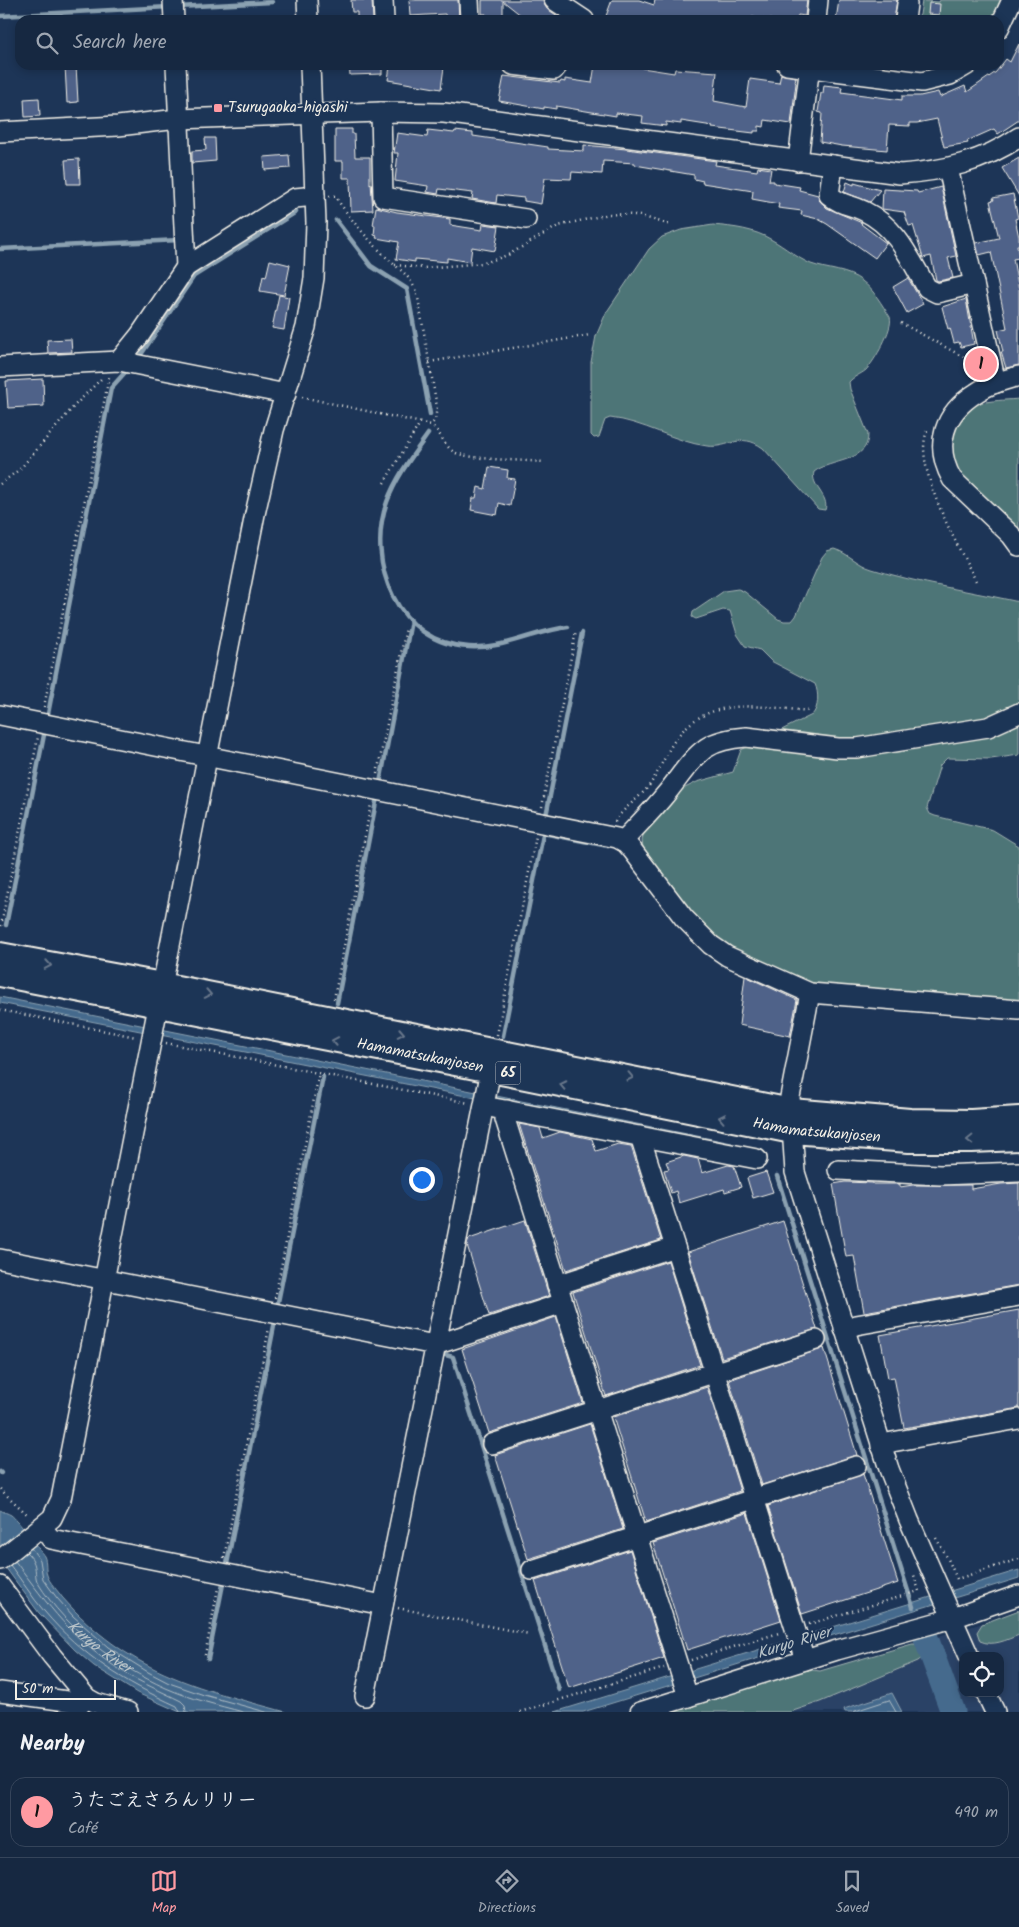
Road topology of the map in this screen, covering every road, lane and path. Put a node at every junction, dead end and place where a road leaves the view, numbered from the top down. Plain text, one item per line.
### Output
1 (173, 0) edge
2 (307, 0) edge
3 (383, 0) edge
4 (469, 0) edge
5 (554, 0) edge
6 (818, 0) edge
7 (1012, 0) edge
8 (174, 15) edge
9 (308, 15) edge
10 (384, 15) edge
11 (470, 15) edge
12 (576, 15) edge
13 (816, 15) edge
14 (1004, 17) edge
15 (176, 70) edge
16 (310, 70) edge
17 (809, 70) edge
18 (869, 70) edge
19 (958, 70) edge
20 (899, 72) edge
21 (381, 112) junction
22 (312, 115) junction
23 (178, 119) junction
24 (0, 132) edge
25 (1019, 137) edge
26 (798, 161) junction
27 (833, 165) junction
28 (948, 168) junction
29 (316, 196) junction
30 (526, 219) dead end
31 (671, 225) dead end
32 (395, 265) junction
33 (186, 267) junction
34 (974, 284) junction
35 (590, 335) dead end
36 (119, 361) junction
37 (429, 362) junction
38 (0, 367) edge
39 (1019, 376) edge
40 (996, 382) junction
41 (286, 394) junction
42 (420, 422) junction
43 (431, 425) junction
44 (543, 462) dead end
45 (384, 483) dead end
46 (0, 484) edge
47 (1019, 546) edge
48 (406, 628) dead end
49 (576, 631) dead end
50 (1019, 713) edge
51 (0, 716) edge
52 (41, 724) junction
53 (206, 756) junction
54 (374, 789) junction
55 (539, 822) junction
56 (623, 841) junction
57 (1, 926) edge
58 (0, 955) edge
59 (0, 974) edge
60 (810, 993) junction
61 (334, 999) dead end
62 (0, 1010) edge
63 (1019, 1010) edge
64 (156, 1019) junction
65 (319, 1073) junction
66 (488, 1083) junction
67 (507, 1110) junction
68 (1019, 1119) edge
69 (792, 1121) junction
70 (640, 1136) junction
71 (1019, 1138) edge
72 (757, 1158) dead end
73 (838, 1170) dead end
74 (1019, 1172) edge
75 (675, 1247) junction
76 (0, 1259) edge
77 (104, 1280) junction
78 (557, 1285) junction
79 (1019, 1296) edge
80 (563, 1303) junction
81 (272, 1313) junction
82 (844, 1329) junction
83 (816, 1340) dead end
84 (436, 1345) junction
85 (714, 1372) junction
86 (597, 1410) junction
87 (1019, 1419) edge
88 (492, 1444) dead end
89 (881, 1446) junction
90 (856, 1466) dead end
91 (0, 1489) edge
92 (754, 1499) junction
93 (40, 1529) junction
94 (933, 1533) dead end
95 (637, 1536) junction
96 (1019, 1559) edge
97 (0, 1560) edge
98 (532, 1570) dead end
99 (221, 1573) junction
100 (0, 1586) edge
101 (916, 1592) dead end
102 (1019, 1595) edge
103 (383, 1605) junction
104 (950, 1613) junction
105 (796, 1629) junction
106 (529, 1634) dead end
107 (967, 1652) edge
108 (205, 1655) dead end
109 (804, 1656) junction
110 (678, 1665) junction
111 (0, 1692) edge
112 (687, 1693) junction
113 (365, 1696) dead end
114 (988, 1697) edge
115 (87, 1698) junction
116 (128, 1712) edge
117 (520, 1712) edge
118 (640, 1712) edge
119 (996, 1712) edge

1 - 8 street
2 - 9 street
3 - 10 street
4 - 11 street
5 - 12 street
6 - 13 street
7 - 14 street
15 - 23 street
16 - 22 street
17 - 26 street
18 - 20 street
19 - 20 street
21 - 22 street
21 - 26 street
21 - 30 street
22 - 23 street
22 - 29 street
23 - 24 street
23 - 33 street
25 - 28 street
26 - 27 street
27 - 28 street
27 - 34 street
28 - 34 street
29 - 32 path
29 - 33 street
29 - 41 street
31 - 32 path
32 - 37 path
33 - 36 street
34 - 40 street
35 - 37 path
36 - 38 street
36 - 41 street
37 - 43 path
39 - 40 street
40 - 47 street
41 - 42 path
41 - 53 street
42 - 43 path
42 - 45 path
43 - 44 path
46 - 52 path
48 - 54 path
49 - 55 path
50 - 56 street
51 - 52 street
52 - 53 street
52 - 57 path
53 - 54 street
53 - 64 street
54 - 55 street
54 - 61 path
55 - 56 street
55 - 66 path
56 - 60 street
58 -> 64 main road, Hamamatsukanjosen / 65
59 - 64 main road, Hamamatsukanjosen / 65
60 - 63 street
60 - 69 street
62 - 64 path
64 - 65 path
64 - 66 main road, Hamamatsukanjosen / 65
64 - 77 street
65 - 66 path
65 - 81 path
66 - 67 street
66 - 69 main road, Hamamatsukanjosen / 65
66 - 84 street
67 - 70 street
67 - 78 street
68 - 69 main road, Hamamatsukanjosen / 65
71 -> 69 main road, Hamamatsukanjosen / 65
69 - 82 street
70 - 72 street
70 - 75 street
73 - 74 street
75 - 78 street
75 - 85 street
76 - 77 street
77 - 81 street
77 - 93 street
78 - 80 street
79 - 82 street
80 - 84 street
80 - 86 street
81 - 84 street
81 - 99 path
82 - 89 street
83 - 85 street
84 - 103 street
85 - 86 street
85 - 92 street
86 - 88 street
86 - 95 street
87 - 89 street
89 - 104 street
90 - 92 street
91 - 93 path
92 - 95 street
92 - 105 street
93 - 97 street
93 - 99 street
94 - 96 path
95 - 98 street
95 - 110 street
99 - 103 street
99 - 108 path
100 - 115 street
101 - 105 path
102 - 104 street
103 - 106 path
103 - 113 street
104 - 107 street
104 - 109 street
105 - 109 street
105 - 110 path
109 - 112 street
110 - 112 street
110 - 117 path
111 - 115 street
112 - 118 street
114 - 119 street
115 - 116 street

